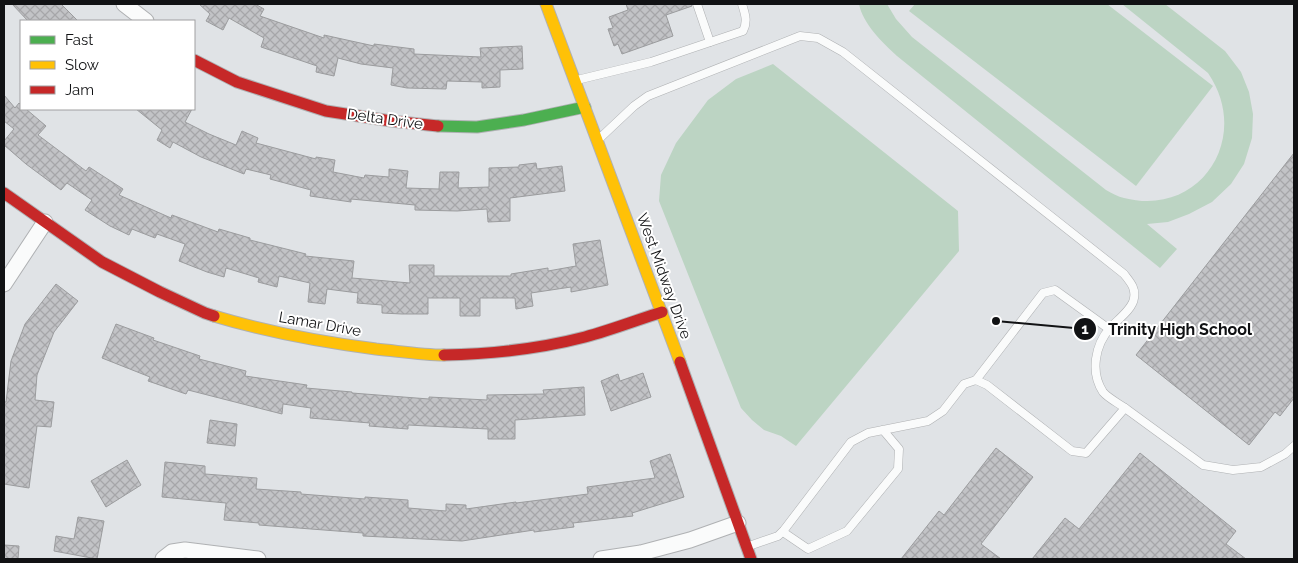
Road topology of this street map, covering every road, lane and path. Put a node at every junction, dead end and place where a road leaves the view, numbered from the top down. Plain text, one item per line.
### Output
1 (124, 4) edge
2 (546, 4) edge
3 (697, 4) edge
4 (742, 4) edge
5 (145, 20) edge
6 (710, 42) junction
7 (195, 61) edge
8 (575, 81) junction
9 (585, 106) junction
10 (598, 140) junction
11 (4, 193) edge
12 (45, 222) junction
13 (4, 284) edge
14 (662, 312) junction
15 (1109, 328) junction
16 (976, 380) junction
17 (1125, 408) junction
18 (883, 430) junction
19 (1294, 446) edge
20 (738, 523) junction
21 (782, 532) junction
22 (747, 547) junction
23 (163, 559) edge
24 (258, 559) edge
25 (601, 559) edge
26 (751, 559) edge

1 - 5 street
2 - 8 street, West Midway Drive
3 - 6 lane
4 - 6 lane
6 - 8 lane
7 - 9 street, Delta Drive
8 - 9 street, West Midway Drive
9 - 10 street, West Midway Drive
10 - 14 street, West Midway Drive
10 - 15 lane
11 - 12 street, Lamar Drive
12 - 13 street
12 - 14 street, Lamar Drive
14 - 20 street, West Midway Drive
15 - 16 lane
15 - 17 lane
16 - 17 lane
16 - 18 lane
17 - 19 lane
18 - 21 lane
18 - 21 lane
20 - 22 street, West Midway Drive
20 - 25 street
21 - 22 lane
22 - 26 street, West Midway Drive
23 - 24 street

